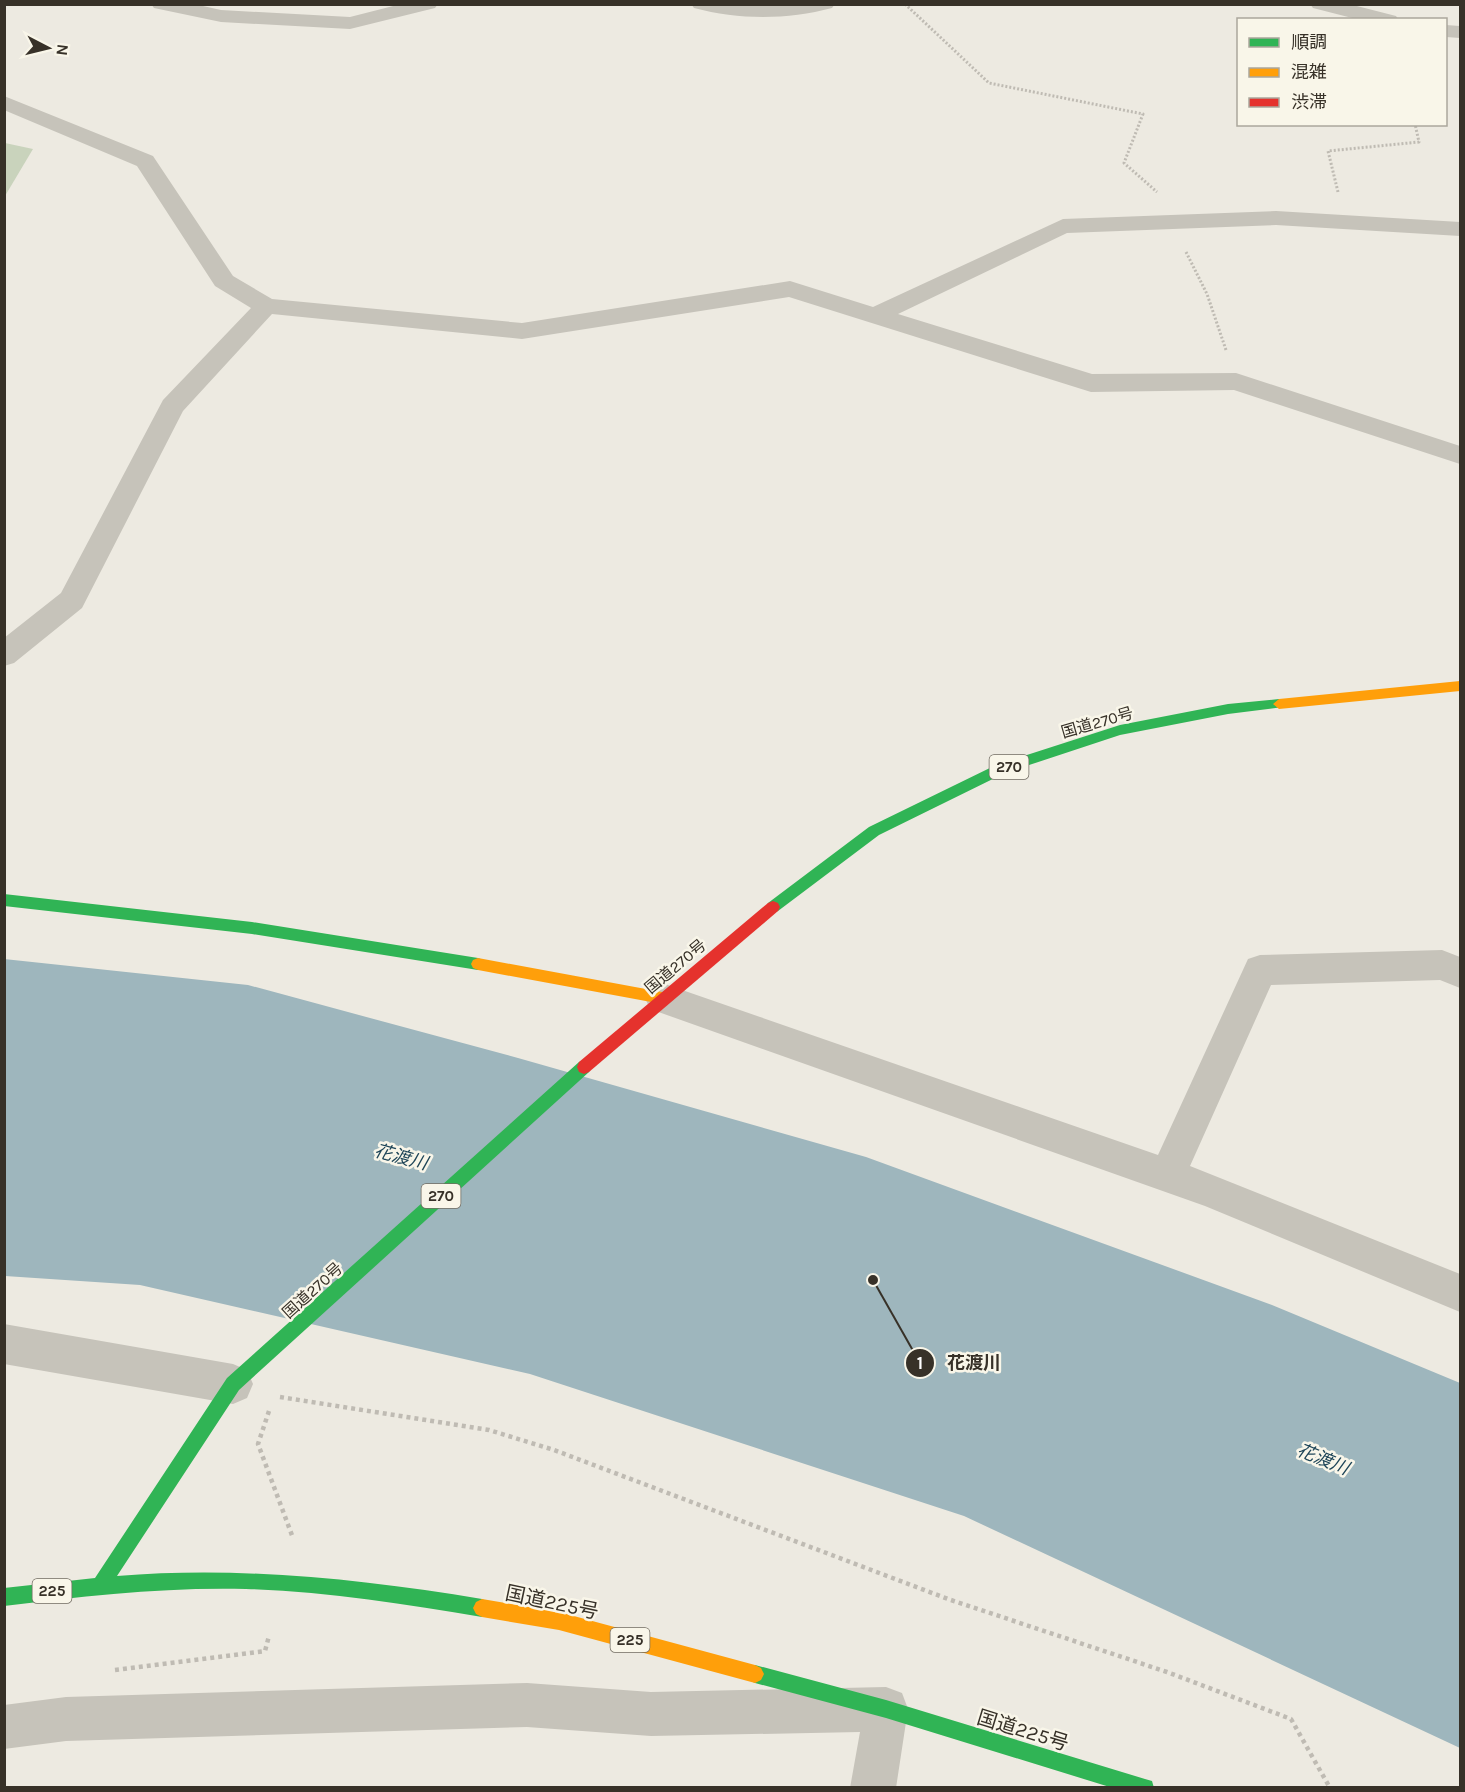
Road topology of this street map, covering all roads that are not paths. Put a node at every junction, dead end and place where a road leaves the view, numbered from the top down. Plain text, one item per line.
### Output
1 (162, 4) edge
2 (428, 4) edge
3 (701, 4) edge
4 (825, 4) edge
5 (1320, 4) edge
6 (738, 7) edge
7 (1380, 18) edge
8 (4, 102) edge
9 (1461, 229) edge
10 (266, 306) junction
11 (874, 316) junction
12 (1461, 455) edge
13 (4, 655) edge
14 (1461, 686) edge
15 (4, 900) edge
16 (1461, 973) edge
17 (663, 998) junction
18 (1167, 1177) junction
19 (1461, 1293) edge
20 (4, 1344) edge
21 (242, 1376) junction
22 (100, 1586) junction
23 (4, 1596) edge
24 (886, 1709) junction
25 (4, 1727) edge
26 (873, 1788) edge
27 (1145, 1788) edge

1 - 2 street
3 - 6 street
4 - 6 street
5 - 7 street
8 - 10 street
9 - 11 street
10 - 11 street
10 - 13 street
11 - 12 street
14 - 17 main road, 国道270号 / 270
15 - 17 main road
16 - 18 street
17 - 18 street
17 - 21 main road, 国道270号 / 270
18 - 19 street
20 - 21 street
21 - 22 main road, 国道270号 / 270
22 - 23 main road, 国道225号 / 225
22 - 24 main road, 国道225号 / 225
24 - 25 street
24 - 26 street
24 - 27 main road, 国道225号 / 225

